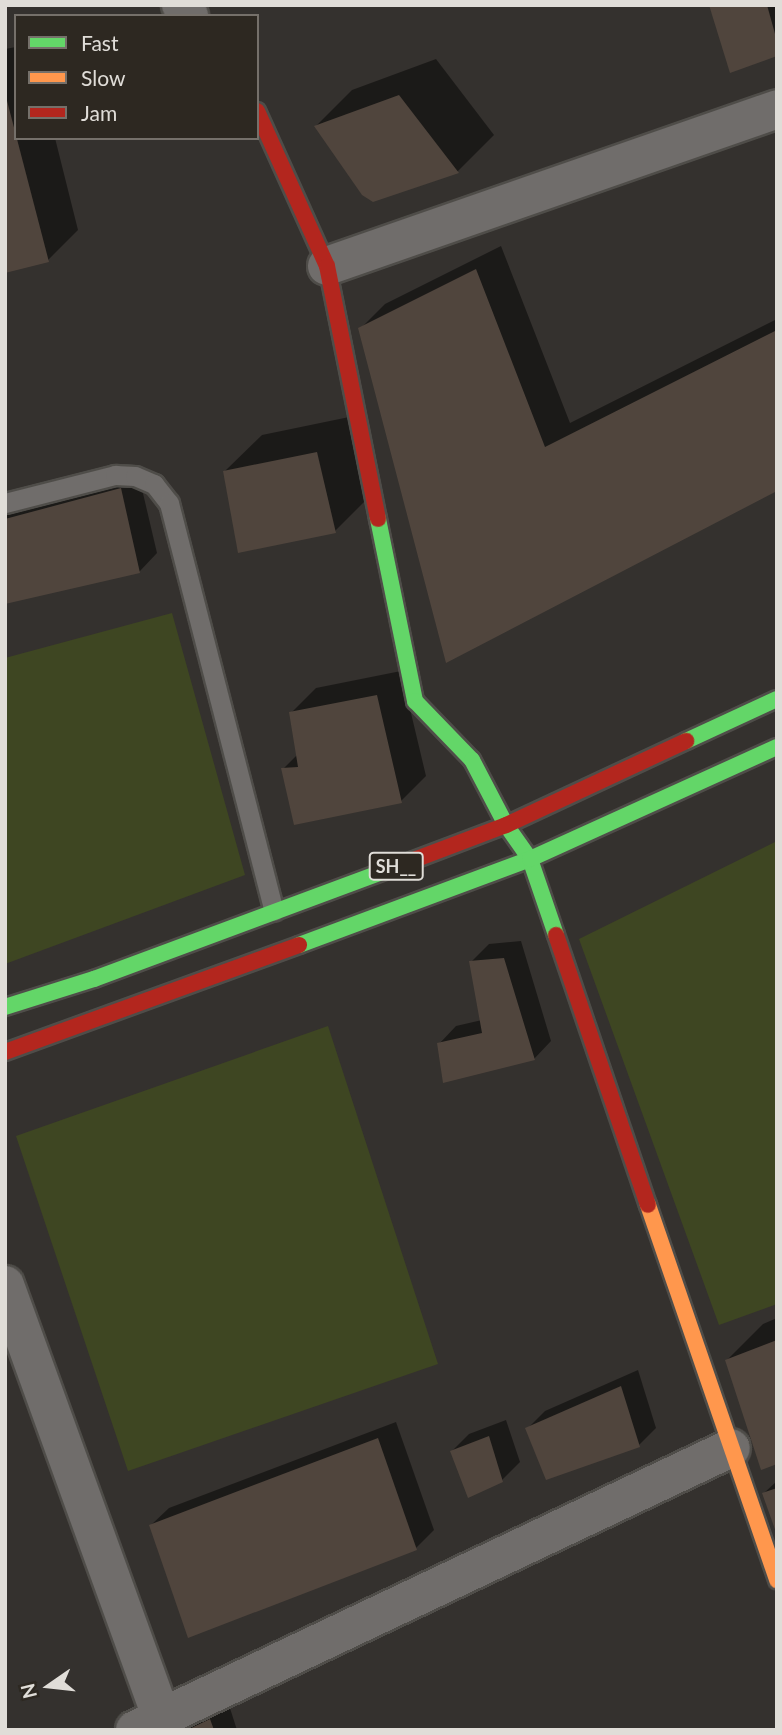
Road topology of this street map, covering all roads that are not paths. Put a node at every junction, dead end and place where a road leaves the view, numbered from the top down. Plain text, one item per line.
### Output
1 (777, 109) edge
2 (259, 115) edge
3 (327, 266) junction
4 (5, 503) edge
5 (777, 699) edge
6 (777, 747) edge
7 (506, 825) junction
8 (530, 859) junction
9 (274, 911) junction
10 (5, 1007) edge
11 (5, 1052) edge
12 (5, 1285) edge
13 (731, 1448) junction
14 (777, 1580) edge
15 (148, 1723) edge

1 - 3 street
2 - 3 main road
3 - 7 main road
4 - 9 lane
5 - 7 main road, SH__
6 - 8 main road
7 - 8 main road
7 - 9 main road, SH__
8 - 11 main road
8 - 13 main road
9 - 10 main road, SH__
12 - 15 street
13 - 14 main road
13 - 15 street

